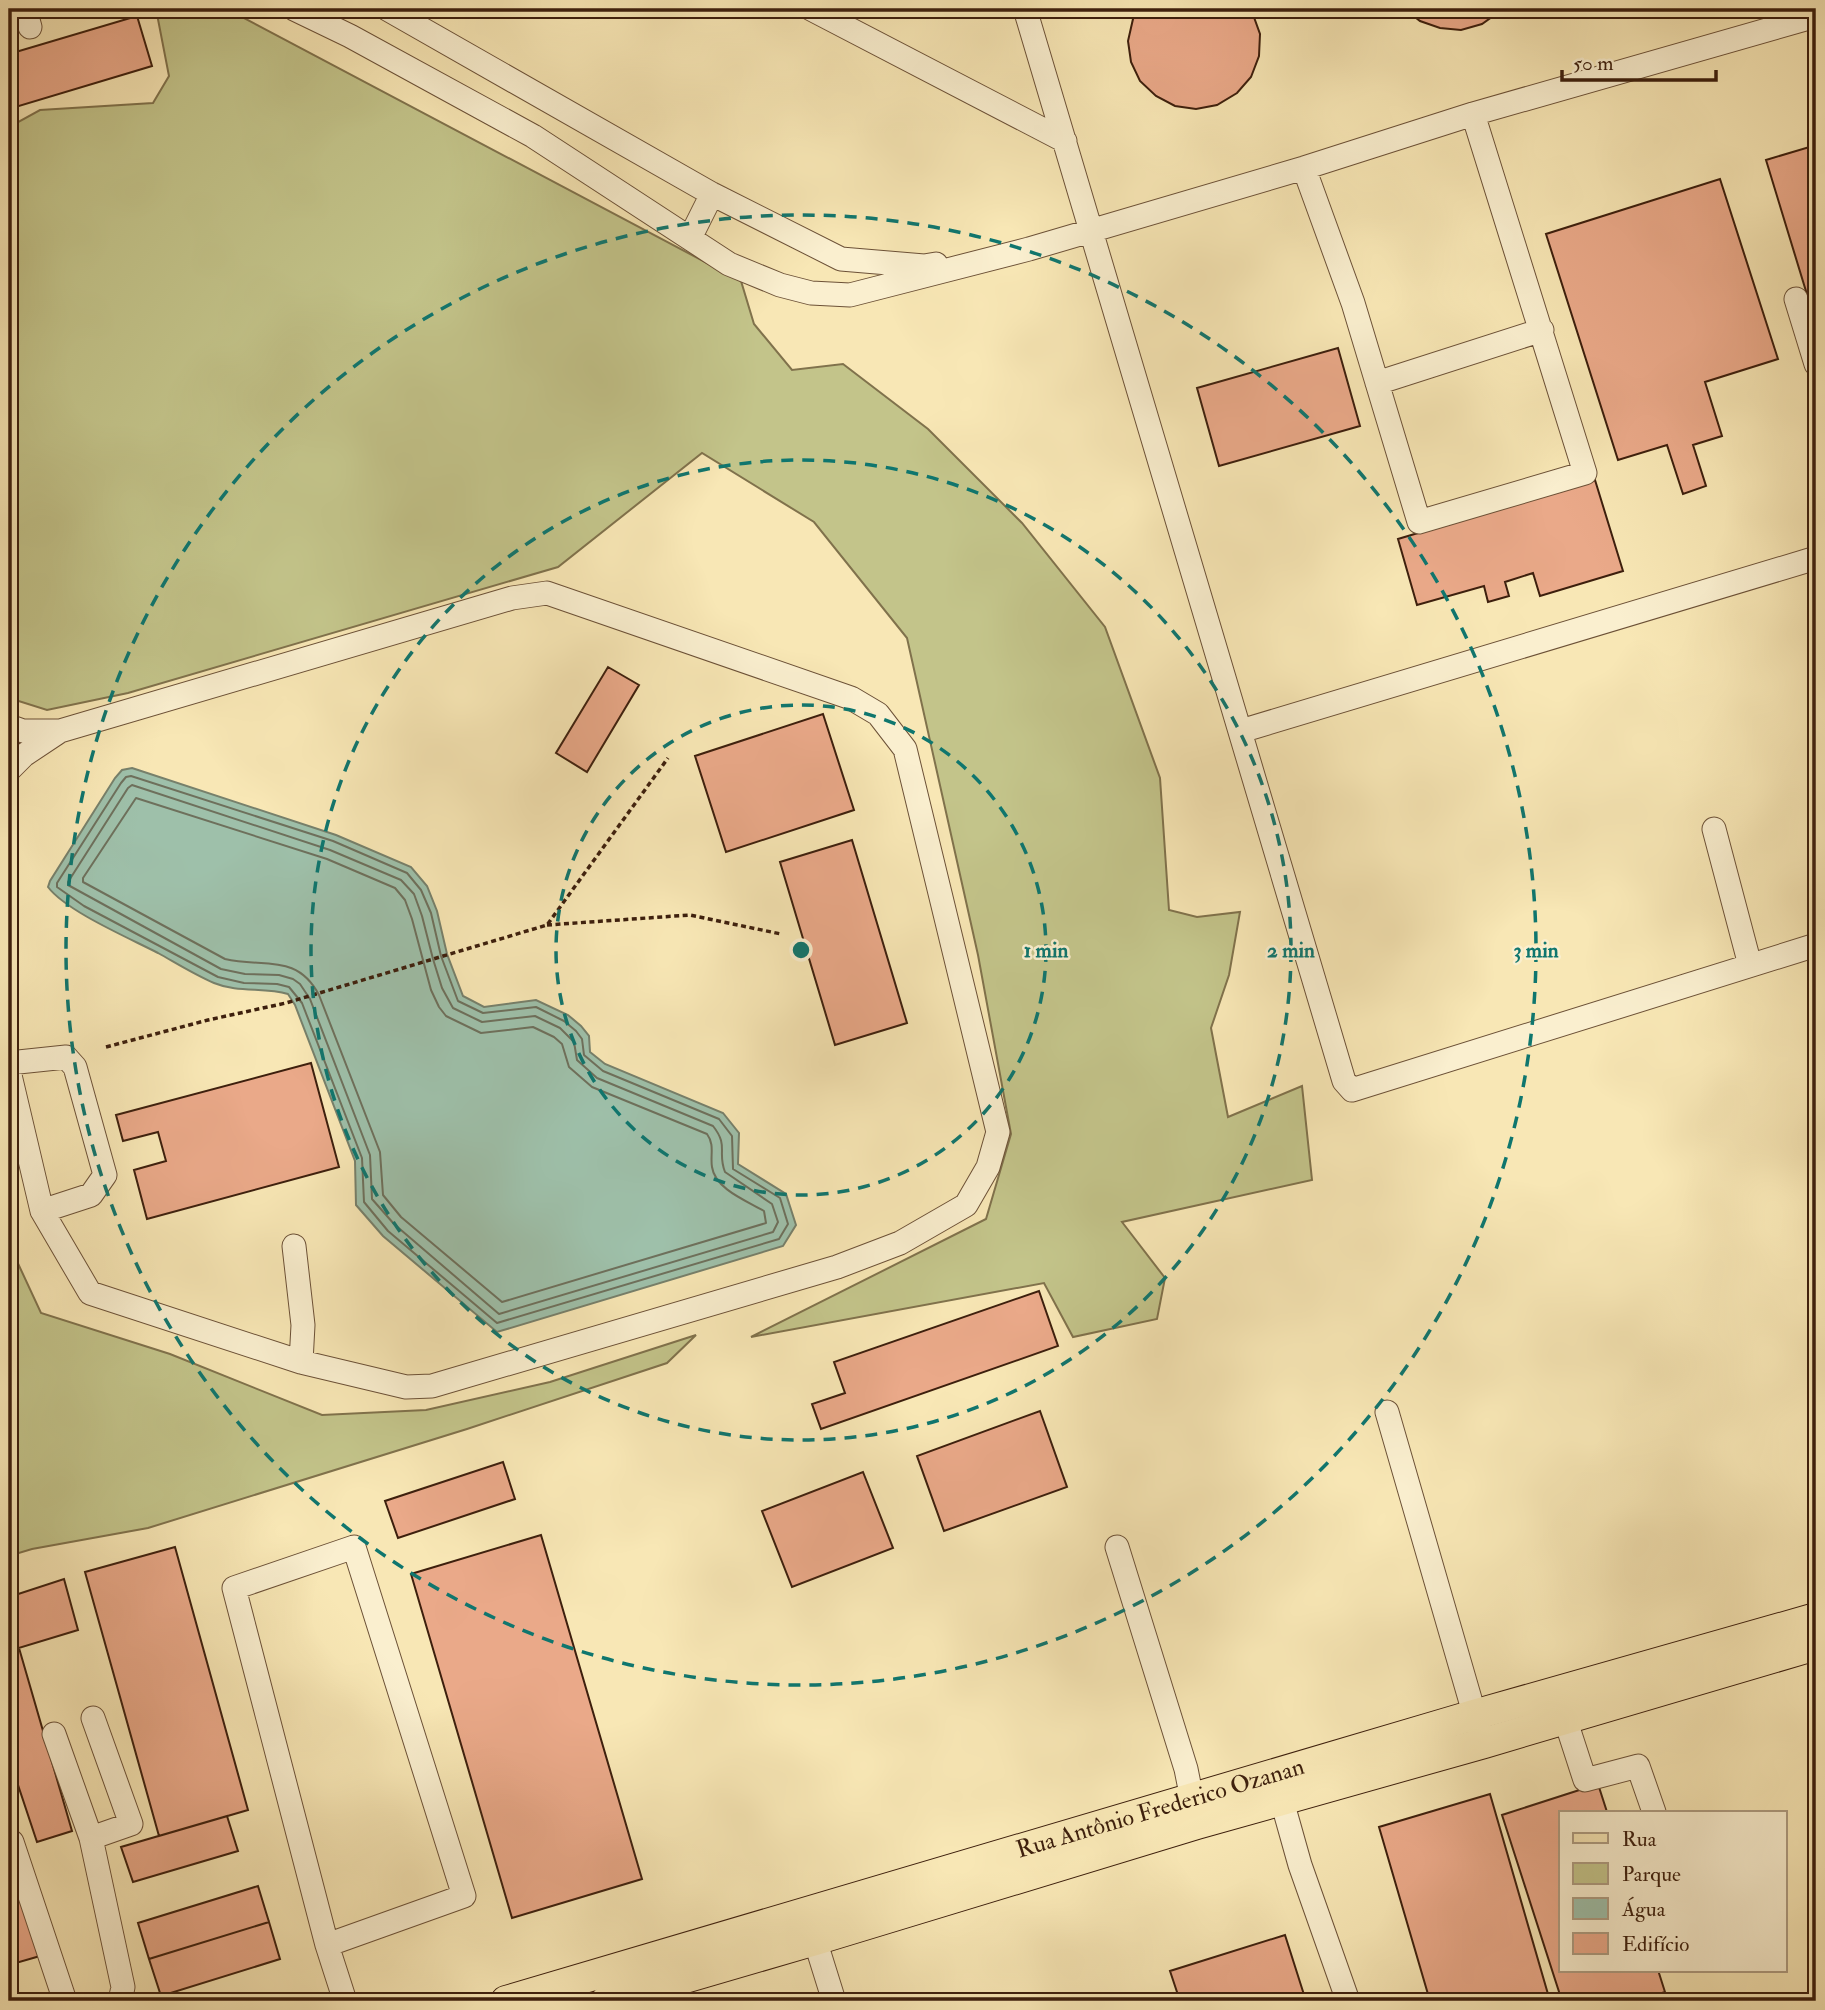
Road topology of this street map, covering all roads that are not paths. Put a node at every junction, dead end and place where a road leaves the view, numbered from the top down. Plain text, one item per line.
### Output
1 (294, 9) edge
2 (387, 9) edge
3 (811, 9) edge
4 (1025, 9) edge
5 (1816, 16) edge
6 (1473, 114) junction
7 (1065, 141) junction
8 (1304, 168) junction
9 (712, 194) junction
10 (1091, 231) junction
11 (690, 238) junction
12 (1029, 249) junction
13 (1796, 299) dead end
14 (1542, 330) junction
15 (1816, 364) edge
16 (1377, 383) junction
17 (1816, 558) edge
18 (9, 726) edge
19 (60, 731) junction
20 (1241, 731) junction
21 (9, 770) edge
22 (1714, 829) dead end
23 (1816, 945) edge
24 (1750, 965) junction
25 (9, 1063) edge
26 (9, 1071) edge
27 (42, 1211) junction
28 (294, 1246) dead end
29 (301, 1362) junction
30 (1387, 1412) dead end
31 (1117, 1547) dead end
32 (1816, 1618) edge
33 (1816, 1645) edge
34 (1554, 1692) junction
35 (1474, 1715) junction
36 (93, 1718) dead end
37 (1567, 1719) junction
38 (54, 1734) dead end
39 (1484, 1743) junction
40 (1276, 1788) junction
41 (1194, 1811) junction
42 (1654, 1811) edge
43 (91, 1838) junction
44 (12, 1842) dead end
45 (815, 1940) junction
46 (327, 1945) junction
47 (515, 2000) edge
48 (65, 2001) edge
49 (120, 2001) edge
50 (345, 2001) edge
51 (606, 2001) edge
52 (834, 2001) edge
53 (1348, 2001) edge

1 - 11 lane
2 - 9 lane
3 - 7 lane
4 - 7 lane
5 - 6 lane
6 - 8 lane
6 - 14 lane
7 - 10 lane
8 - 10 lane
8 - 16 lane
9 - 11 lane
9 - 12 lane
10 - 12 lane
10 - 20 lane
11 - 12 lane
13 - 15 lane
14 - 16 lane
14 - 16 lane
17 - 20 lane
18 - 19 lane
19 - 21 lane
19 - 29 lane
20 - 24 lane
22 - 24 lane
23 - 24 lane
25 - 27 lane
26 - 27 lane
27 - 29 lane
28 - 29 lane
30 - 35 lane
31 - 41 lane
32 - 34 main road, Rua Antônio Frederico Ozanan
33 - 37 main road, Rua Antônio Frederico Ozanan
34 - 35 main road, Rua Antônio Frederico Ozanan
34 - 37 lane
35 - 39 lane
35 - 40 main road, Rua Antônio Frederico Ozanan
36 - 43 lane
37 - 39 main road, Rua Antônio Frederico Ozanan
37 - 42 lane
38 - 43 lane
39 - 40 main road, Rua Antônio Frederico Ozanan
40 - 41 main road, Rua Antônio Frederico Ozanan
40 - 53 lane
41 - 45 main road, Rua Antônio Frederico Ozanan
41 - 47 main road, Rua Antônio Frederico Ozanan
43 - 49 lane
44 - 48 lane
45 - 51 main road, Rua Antônio Frederico Ozanan
45 - 52 lane
46 - 46 lane
46 - 50 lane

